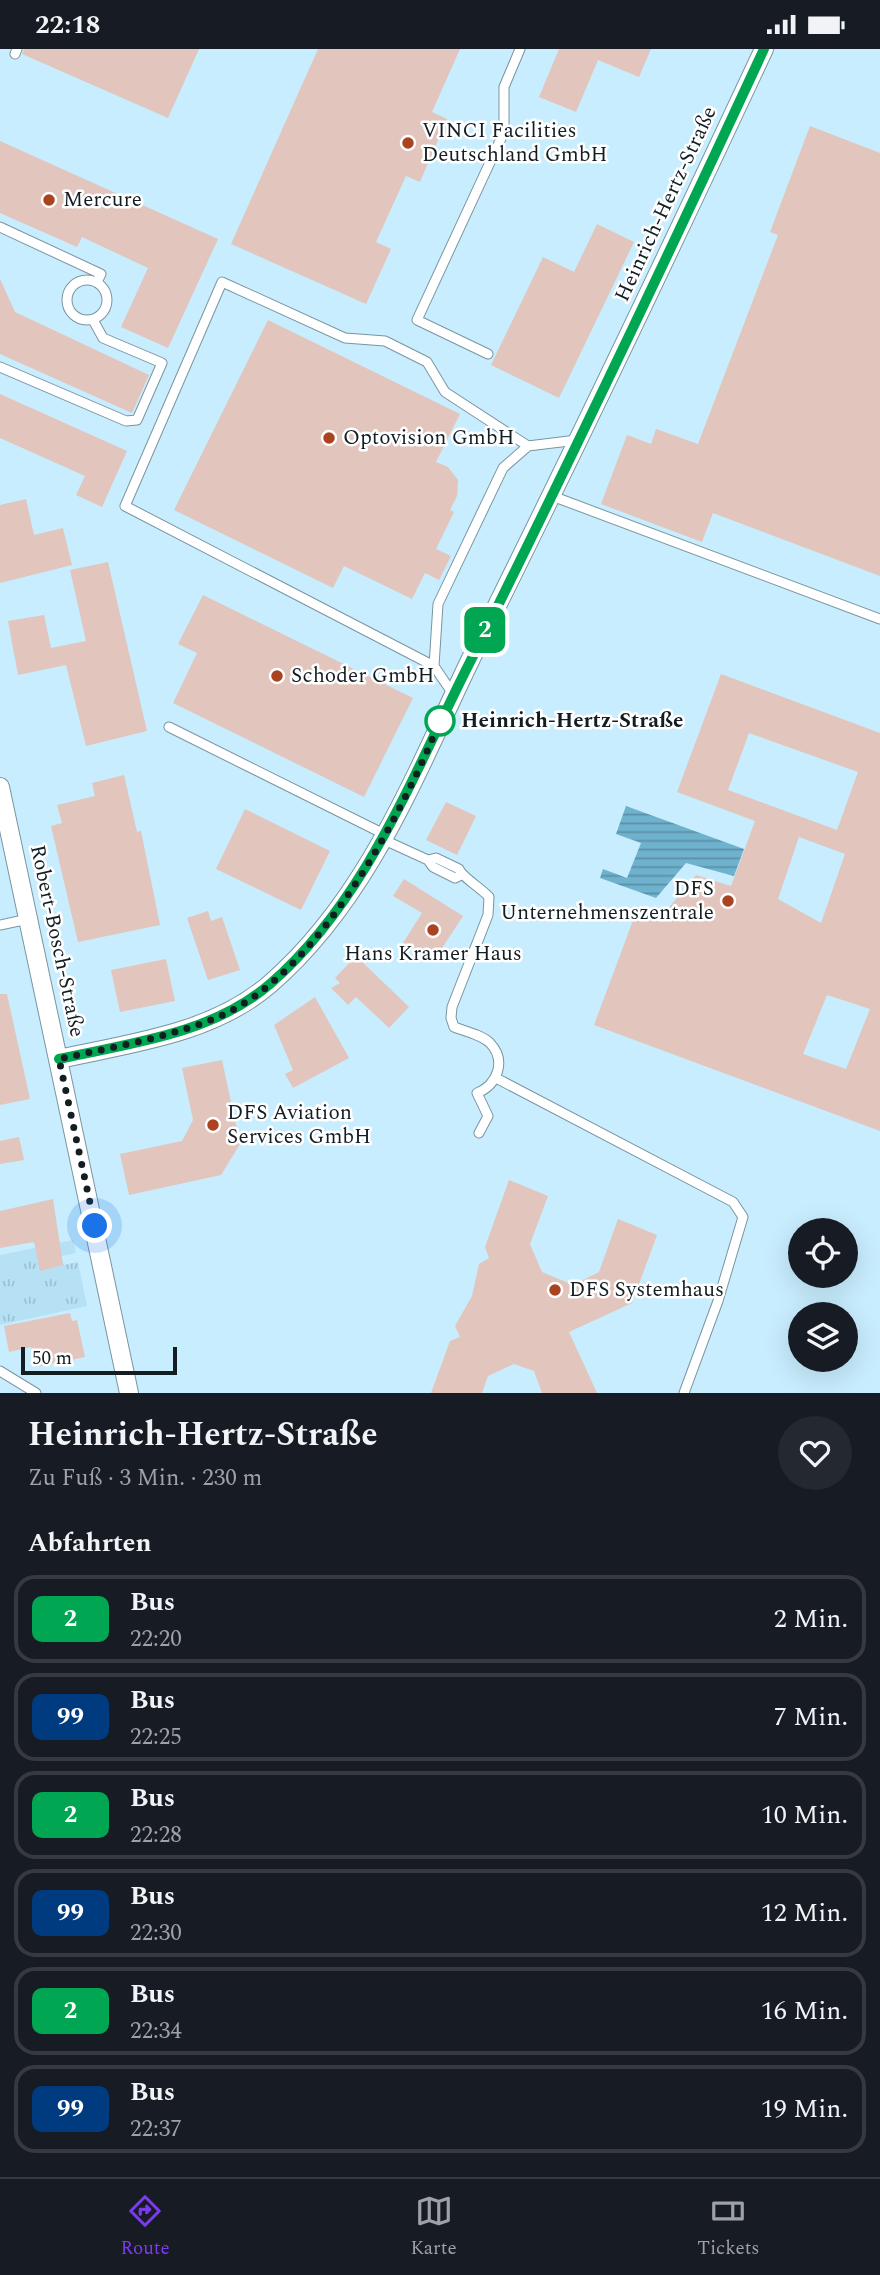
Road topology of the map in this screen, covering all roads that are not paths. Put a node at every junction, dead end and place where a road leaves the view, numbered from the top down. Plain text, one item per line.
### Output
1 (520, 49) edge
2 (764, 49) edge
3 (0, 227) edge
4 (97, 282) junction
5 (93, 320) junction
6 (488, 354) dead end
7 (0, 367) edge
8 (579, 439) junction
9 (528, 446) junction
10 (552, 496) junction
11 (880, 619) edge
12 (434, 666) junction
13 (453, 694) junction
14 (169, 727) dead end
15 (0, 787) edge
16 (383, 837) junction
17 (6, 845) edge
18 (28, 919) junction
19 (0, 925) edge
20 (59, 1059) junction
21 (496, 1078) junction
22 (480, 1133) dead end
23 (0, 1371) edge
24 (36, 1393) edge
25 (129, 1393) edge
26 (684, 1393) edge

1 - 6 lane
2 - 8 street, Heinrich-Hertz-Straße
3 - 4 lane
4 - 5 lane
4 - 5 lane
5 - 7 lane
8 - 9 lane
8 - 10 street, Heinrich-Hertz-Straße
9 - 12 lane
9 - 12 lane
10 - 11 lane
10 - 13 street, Heinrich-Hertz-Straße
12 - 13 lane
13 - 16 street, Heinrich-Hertz-Straße
14 - 16 lane
15 - 17 street, Robert-Bosch-Straße
16 - 20 street, Heinrich-Hertz-Straße
16 - 21 lane
17 - 18 street, Robert-Bosch-Straße
18 - 19 lane
18 - 20 street, Robert-Bosch-Straße
20 - 25 street, Robert-Bosch-Straße
21 - 22 lane
21 - 26 lane
23 - 24 lane

